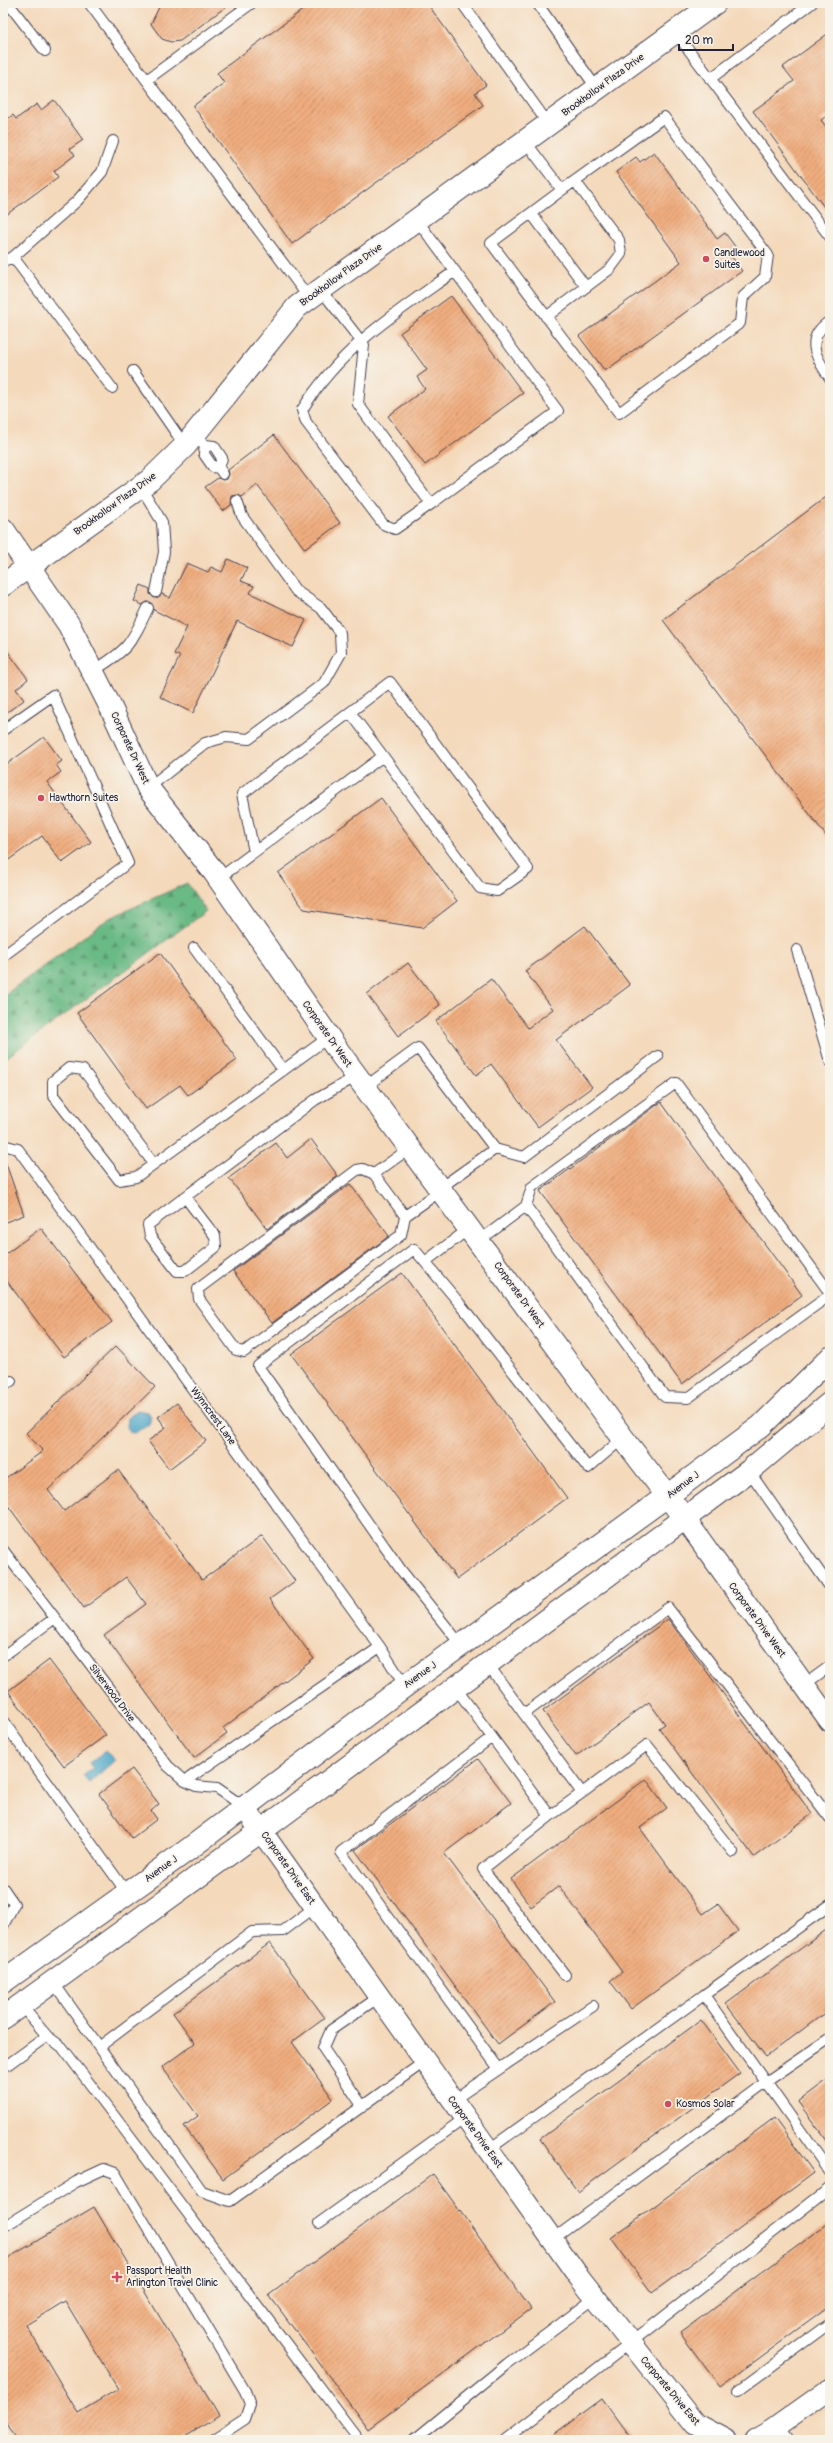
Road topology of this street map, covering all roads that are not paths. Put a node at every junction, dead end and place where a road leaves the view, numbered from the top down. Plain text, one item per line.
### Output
1 (9, 3) edge
2 (89, 3) edge
3 (252, 3) edge
4 (462, 3) edge
5 (537, 3) edge
6 (715, 3) edge
7 (812, 3) edge
8 (676, 33) junction
9 (45, 51) dead end
10 (148, 79) junction
11 (710, 79) junction
12 (597, 89) junction
13 (549, 125) junction
14 (113, 141) dead end
15 (525, 141) junction
16 (575, 180) junction
17 (562, 190) junction
18 (531, 213) junction
19 (417, 220) junction
20 (830, 237) edge
21 (13, 257) junction
22 (3, 261) edge
23 (455, 271) junction
24 (586, 287) junction
25 (315, 294) junction
26 (546, 317) junction
27 (830, 321) edge
28 (360, 340) junction
29 (133, 371) dead end
30 (830, 378) edge
31 (112, 388) dead end
32 (195, 442) junction
33 (221, 471) dead end
34 (141, 487) junction
35 (237, 501) dead end
36 (431, 504) junction
37 (3, 529) edge
38 (30, 566) junction
39 (3, 585) edge
40 (156, 592) dead end
41 (148, 608) dead end
42 (93, 671) junction
43 (350, 712) junction
44 (3, 730) edge
45 (382, 756) junction
46 (148, 788) junction
47 (254, 852) junction
48 (218, 878) junction
49 (194, 948) dead end
50 (797, 950) dead end
51 (3, 956) edge
52 (329, 1037) junction
53 (658, 1056) dead end
54 (830, 1061) edge
55 (283, 1070) junction
56 (361, 1081) junction
57 (3, 1145) edge
58 (410, 1148) junction
59 (495, 1149) junction
60 (154, 1164) junction
61 (374, 1174) junction
62 (441, 1189) junction
63 (185, 1197) junction
64 (526, 1206) junction
65 (405, 1216) junction
66 (475, 1235) junction
67 (426, 1261) junction
68 (830, 1294) edge
69 (830, 1358) edge
70 (830, 1403) edge
71 (623, 1438) junction
72 (749, 1471) junction
73 (667, 1496) junction
74 (685, 1519) junction
75 (3, 1550) edge
76 (830, 1587) edge
77 (55, 1618) junction
78 (461, 1645) junction
79 (380, 1647) junction
80 (3, 1656) edge
81 (487, 1663) junction
82 (830, 1666) edge
83 (804, 1684) junction
84 (405, 1686) junction
85 (455, 1687) junction
86 (524, 1714) junction
87 (3, 1721) edge
88 (830, 1721) edge
89 (492, 1737) junction
90 (185, 1781) junction
91 (582, 1793) junction
92 (244, 1807) junction
93 (550, 1816) junction
94 (830, 1818) edge
95 (262, 1831) junction
96 (733, 1852) dead end
97 (3, 1888) edge
98 (127, 1893) junction
99 (830, 1905) edge
100 (315, 1907) junction
101 (3, 1926) edge
102 (565, 1975) dead end
103 (3, 1982) edge
104 (53, 1982) junction
105 (704, 1995) junction
106 (379, 1997) junction
107 (20, 2005) junction
108 (593, 2006) dead end
109 (3, 2018) edge
110 (47, 2036) junction
111 (830, 2038) edge
112 (99, 2047) junction
113 (424, 2062) junction
114 (3, 2068) edge
115 (499, 2070) junction
116 (766, 2082) junction
117 (453, 2100) junction
118 (363, 2107) junction
119 (465, 2118) junction
120 (488, 2150) junction
121 (830, 2172) edge
122 (830, 2188) edge
123 (319, 2223) dead end
124 (3, 2227) edge
125 (552, 2240) junction
126 (595, 2298) junction
127 (830, 2322) edge
128 (630, 2342) junction
129 (830, 2389) edge
130 (739, 2390) dead end
131 (784, 2433) edge
132 (213, 2440) edge
133 (359, 2440) edge
134 (414, 2440) edge
135 (505, 2440) edge
136 (724, 2440) edge
137 (755, 2440) edge

1 - 9 lane
2 - 10 lane
3 - 10 lane
4 - 13 lane
5 - 12 lane
6 - 8 street, Brookhollow Plaza Drive
7 - 11 lane
8 - 11 lane
8 - 12 street, Brookhollow Plaza Drive
10 - 25 lane
11 - 20 lane
12 - 13 street, Brookhollow Plaza Drive
13 - 15 street, Brookhollow Plaza Drive
14 - 21 lane
15 - 17 lane
15 - 19 street, Brookhollow Plaza Drive
16 - 17 lane
16 - 24 lane
16 - 26 lane
17 - 18 lane
18 - 24 lane
18 - 26 lane
19 - 23 lane
19 - 25 street, Brookhollow Plaza Drive
21 - 22 lane
21 - 31 lane
23 - 28 lane
23 - 36 lane
24 - 26 lane
25 - 28 lane
25 - 32 street, Brookhollow Plaza Drive
27 - 30 lane
28 - 36 lane
28 - 36 lane
29 - 32 lane
32 - 33 lane
32 - 34 street, Brookhollow Plaza Drive
34 - 38 street, Brookhollow Plaza Drive
34 - 40 lane
35 - 46 lane
37 - 38 street, Corporate Dr West
38 - 39 street, Brookhollow Plaza Drive
38 - 42 street, Corporate Dr West
41 - 42 lane
42 - 46 street, Corporate Dr West
43 - 45 lane
43 - 45 lane
43 - 47 lane
44 - 51 lane
45 - 47 lane
46 - 48 street, Corporate Dr West
47 - 48 lane
48 - 52 street, Corporate Dr West
49 - 55 lane
50 - 54 lane
52 - 55 lane
52 - 56 street, Corporate Dr West
53 - 59 lane
55 - 60 lane
56 - 58 street, Corporate Dr West
56 - 59 lane
56 - 63 lane
57 - 79 lane, Wynncrest Lane
58 - 61 lane
58 - 62 street, Corporate Dr West
59 - 62 lane
60 - 60 lane
61 - 65 lane
61 - 65 lane
62 - 65 lane
62 - 66 street, Corporate Dr West
63 - 63 lane
64 - 66 lane
64 - 68 lane
64 - 68 lane
66 - 67 lane
66 - 71 street, Corporate Dr West
67 - 71 lane
67 - 78 lane
69 - 73 street, Avenue J
70 - 72 street
71 - 73 street, Corporate Dr West
72 - 74 street
72 - 76 lane
73 - 74 street, Corporate Dr West
73 - 78 street, Avenue J
74 - 81 street
74 - 83 street, Corporate Drive West
75 - 77 lane, Silverwood Drive
77 - 80 lane
77 - 90 lane, Silverwood Drive
78 - 84 street, Avenue J
79 - 84 lane, Wynncrest Lane
79 - 90 lane
81 - 85 street
81 - 86 lane
82 - 83 lane
83 - 88 street, Corporate Drive West
84 - 92 street, Avenue J
85 - 89 lane
85 - 95 street
86 - 91 lane
86 - 94 lane
87 - 98 lane
89 - 93 lane
89 - 115 lane
90 - 92 lane, Silverwood Drive
91 - 93 lane
91 - 96 lane
92 - 95 street, Corporate Drive East
92 - 98 street, Avenue J
93 - 102 lane
95 - 100 street, Corporate Drive East
95 - 104 street
97 - 101 lane
98 - 103 street, Avenue J
99 - 105 lane
100 - 106 street, Corporate Drive East
100 - 112 lane
103 - 107 street
104 - 107 street
104 - 112 lane
105 - 116 lane
105 - 120 lane
106 - 113 street, Corporate Drive East
106 - 118 lane
107 - 109 street
107 - 110 lane
108 - 115 lane
110 - 114 lane
110 - 133 lane
111 - 116 lane
112 - 118 lane
113 - 117 street, Corporate Drive East
113 - 118 lane
115 - 117 lane
116 - 121 lane
116 - 125 lane
117 - 119 street, Corporate Drive East
119 - 120 street, Corporate Drive East
119 - 123 lane
120 - 125 street, Corporate Drive East
122 - 128 lane
124 - 132 lane
125 - 126 street, Corporate Drive East
126 - 128 street, Corporate Drive East
126 - 134 lane
127 - 130 lane
128 - 135 lane
128 - 136 street, Corporate Drive East
129 - 131 street
131 - 137 street

